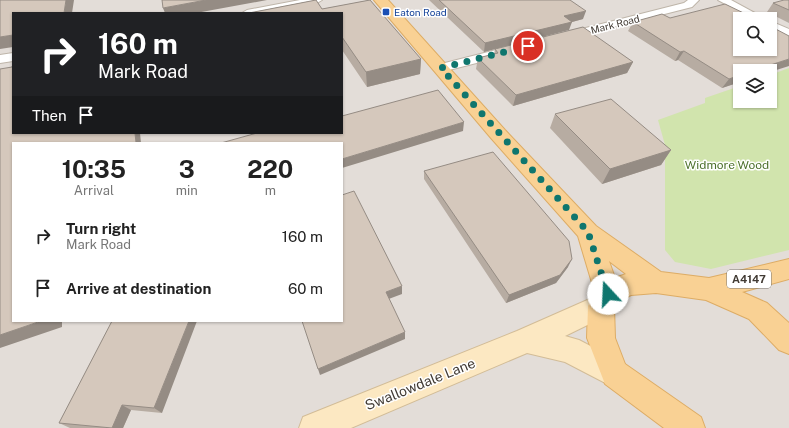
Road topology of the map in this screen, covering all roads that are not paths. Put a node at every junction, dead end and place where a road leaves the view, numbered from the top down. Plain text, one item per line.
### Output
1 (317, 0) edge
2 (381, 0) edge
3 (694, 0) edge
4 (723, 0) edge
5 (252, 12) edge
6 (747, 12) edge
7 (777, 27) edge
8 (789, 33) edge
9 (558, 38) edge
10 (513, 50) edge
11 (12, 56) edge
12 (0, 59) edge
13 (441, 68) junction
14 (588, 232) junction
15 (789, 269) edge
16 (656, 282) junction
17 (709, 289) junction
18 (605, 300) junction
19 (527, 340) junction
20 (789, 341) edge
21 (615, 374) junction
22 (314, 428) edge
23 (690, 428) edge

1 - 5 street
2 - 13 main road
3 - 9 street, Mark Road
4 - 6 street
7 - 8 street
10 - 13 street
11 - 12 street
13 - 14 main road
14 - 16 main road
14 - 18 main road
15 - 17 main road, A4147
16 - 17 main road
16 - 18 main road
17 - 20 main road
18 - 19 street, Swallowdale Lane
18 - 21 main road
19 - 21 street
19 - 22 street, Swallowdale Lane
21 - 23 main road

